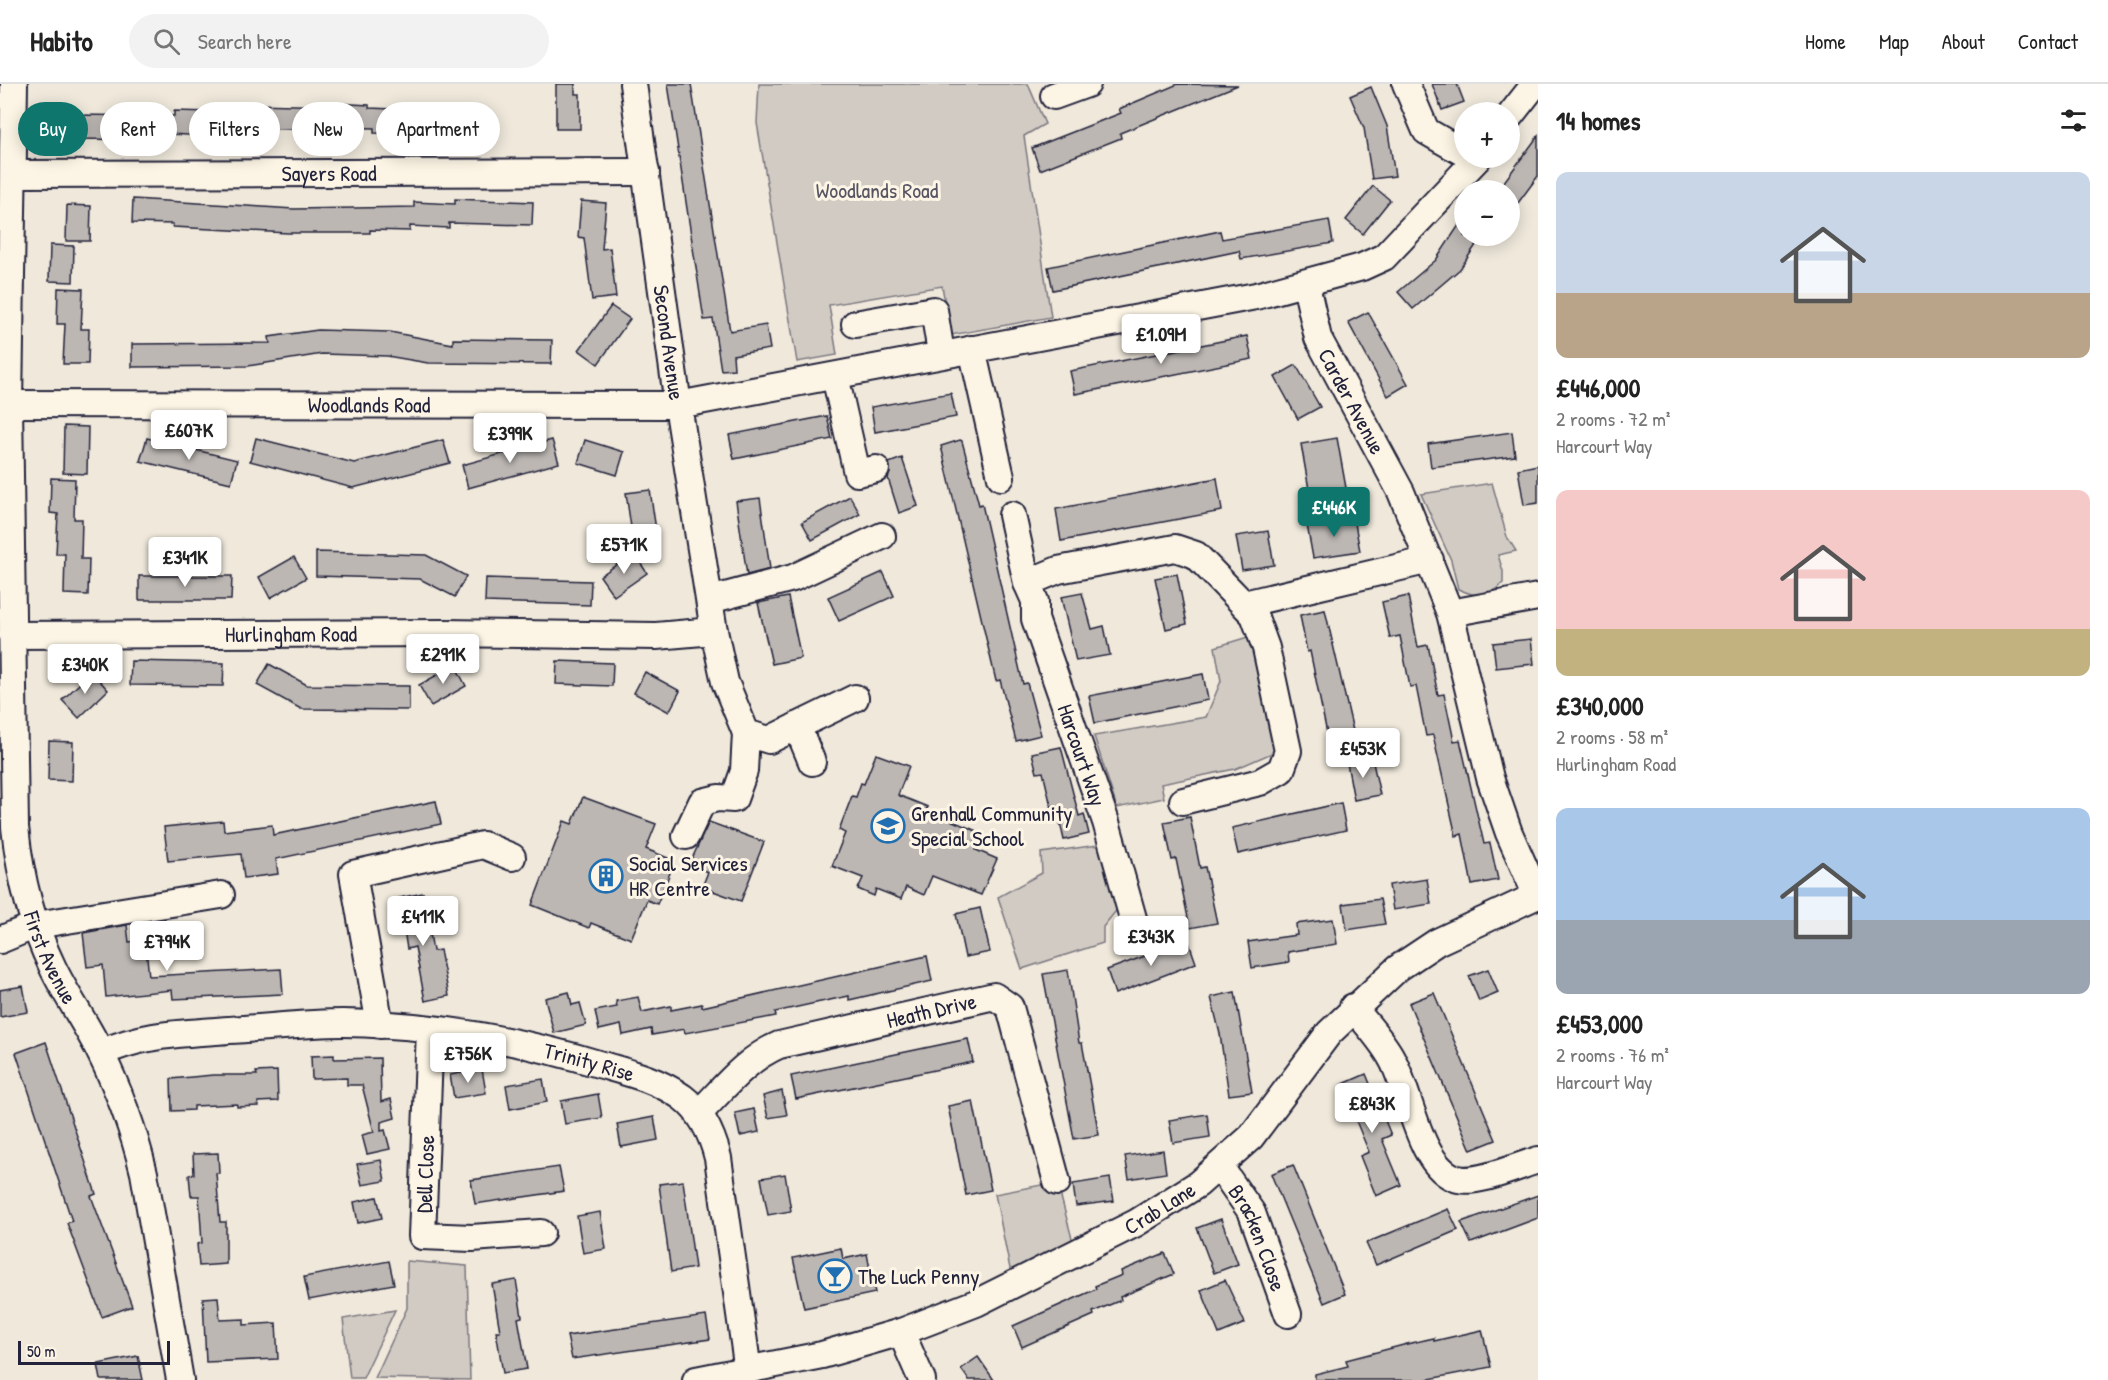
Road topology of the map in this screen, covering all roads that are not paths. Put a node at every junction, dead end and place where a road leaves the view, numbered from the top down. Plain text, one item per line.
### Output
1 (14, 84) edge
2 (633, 84) edge
3 (1087, 84) edge
4 (1406, 84) edge
5 (1535, 84) edge
6 (1054, 96) dead end
7 (1520, 103) edge
8 (1454, 146) edge
9 (1463, 168) edge
10 (646, 172) junction
11 (13, 174) junction
12 (1306, 285) junction
13 (855, 324) dead end
14 (972, 349) junction
15 (941, 353) junction
16 (835, 376) junction
17 (5, 404) edge
18 (678, 405) junction
19 (876, 469) dead end
20 (1001, 477) dead end
21 (1012, 515) dead end
22 (882, 536) dead end
23 (1430, 560) junction
24 (1027, 583) junction
25 (1538, 597) edge
26 (710, 600) junction
27 (1244, 604) junction
28 (1450, 613) junction
29 (714, 631) junction
30 (12, 635) junction
31 (855, 698) dead end
32 (797, 726) junction
33 (746, 733) junction
34 (812, 762) dead end
35 (1183, 801) dead end
36 (8, 828) edge
37 (686, 836) dead end
38 (512, 857) dead end
39 (221, 895) dead end
40 (1537, 895) edge
41 (36, 925) junction
42 (1136, 929) dead end
43 (0, 940) edge
44 (1353, 1007) junction
45 (380, 1024) junction
46 (430, 1029) junction
47 (100, 1053) junction
48 (699, 1113) junction
49 (1538, 1160) edge
50 (1220, 1167) junction
51 (1057, 1182) dead end
52 (541, 1233) dead end
53 (1288, 1314) dead end
54 (901, 1332) junction
55 (748, 1371) junction
56 (180, 1380) edge
57 (696, 1380) edge
58 (922, 1380) edge

1 - 11 street, First Avenue
2 - 10 street, Second Avenue
3 - 6 street
4 - 8 street
5 - 7 street
9 - 12 street, Woodlands Road
10 - 11 street, Sayers Road
10 - 18 street, Second Avenue
11 - 17 street, First Avenue
12 - 14 street, Woodlands Road
12 - 23 street, Carder Avenue
13 - 15 street
14 - 15 street, Woodlands Road
14 - 20 street
15 - 16 street, Woodlands Road
16 - 18 street, Woodlands Road
16 - 19 street
17 - 18 street, Woodlands Road
17 - 30 street, First Avenue
18 - 26 street, Second Avenue
21 - 24 street, Harcourt Way
22 - 26 street
23 - 27 street
23 - 28 street, Carder Avenue
24 - 27 street
24 - 42 street, Harcourt Way
25 - 28 street
26 - 29 street, Second Avenue
27 - 35 street
28 - 40 street, Carder Avenue
29 - 30 street, Hurlingham Road
29 - 33 street, Second Avenue
30 - 36 street, First Avenue
31 - 32 street
32 - 33 street
32 - 34 street
33 - 37 street
36 - 41 street, First Avenue
38 - 45 street
39 - 41 street
40 - 44 street, Crab Lane
41 - 43 street
41 - 47 street, First Avenue
44 - 49 street
44 - 50 street, Crab Lane
45 - 46 street, Trinity Rise
45 - 47 street, Trinity Rise
46 - 48 street, Trinity Rise
46 - 52 street, Dell Close
47 - 56 street, First Avenue
48 - 51 street, Heath Drive
48 - 55 street, Trinity Rise
50 - 53 street, Bracken Close
50 - 54 street, Crab Lane
54 - 55 street, Crab Lane
54 - 58 street
55 - 57 street, Crab Lane

